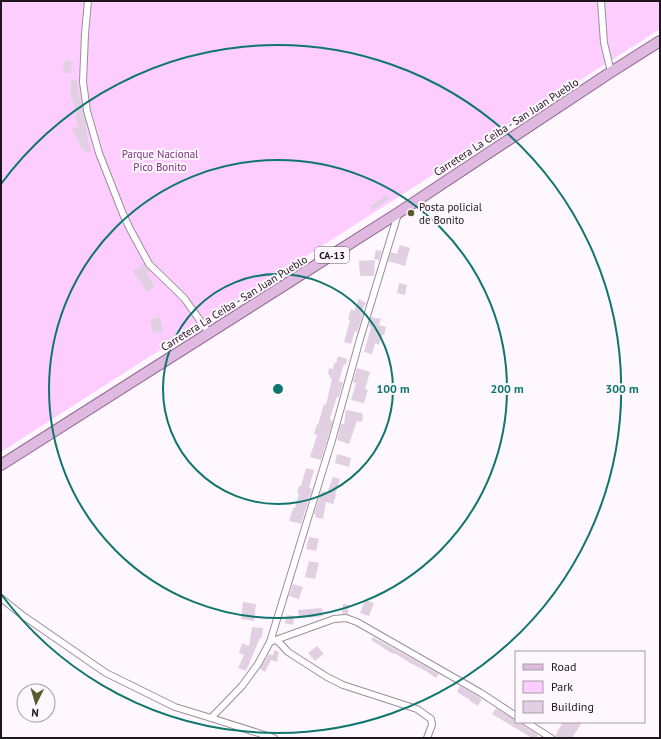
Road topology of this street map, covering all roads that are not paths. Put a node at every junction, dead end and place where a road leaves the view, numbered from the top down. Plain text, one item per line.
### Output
1 (88, 1) edge
2 (601, 1) edge
3 (660, 41) edge
4 (611, 72) junction
5 (398, 213) junction
6 (209, 333) junction
7 (1, 465) edge
8 (1, 598) edge
9 (277, 640) junction
10 (270, 642) junction
11 (515, 715) edge
12 (211, 718) junction
13 (528, 723) edge
14 (274, 738) edge
15 (428, 738) edge
16 (551, 738) edge

1 - 6 street
2 - 4 street
3 - 4 main road, Carretera La Ceiba - San Juan Pueblo / CA-13
4 - 5 main road, Carretera La Ceiba - San Juan Pueblo / CA-13
5 - 6 main road, Carretera La Ceiba - San Juan Pueblo / CA-13
5 - 10 street
6 - 7 main road, Carretera La Ceiba - San Juan Pueblo / CA-13
8 - 12 street
9 - 10 street
9 - 11 street
9 - 15 street
10 - 12 street
12 - 14 street
13 - 16 street

